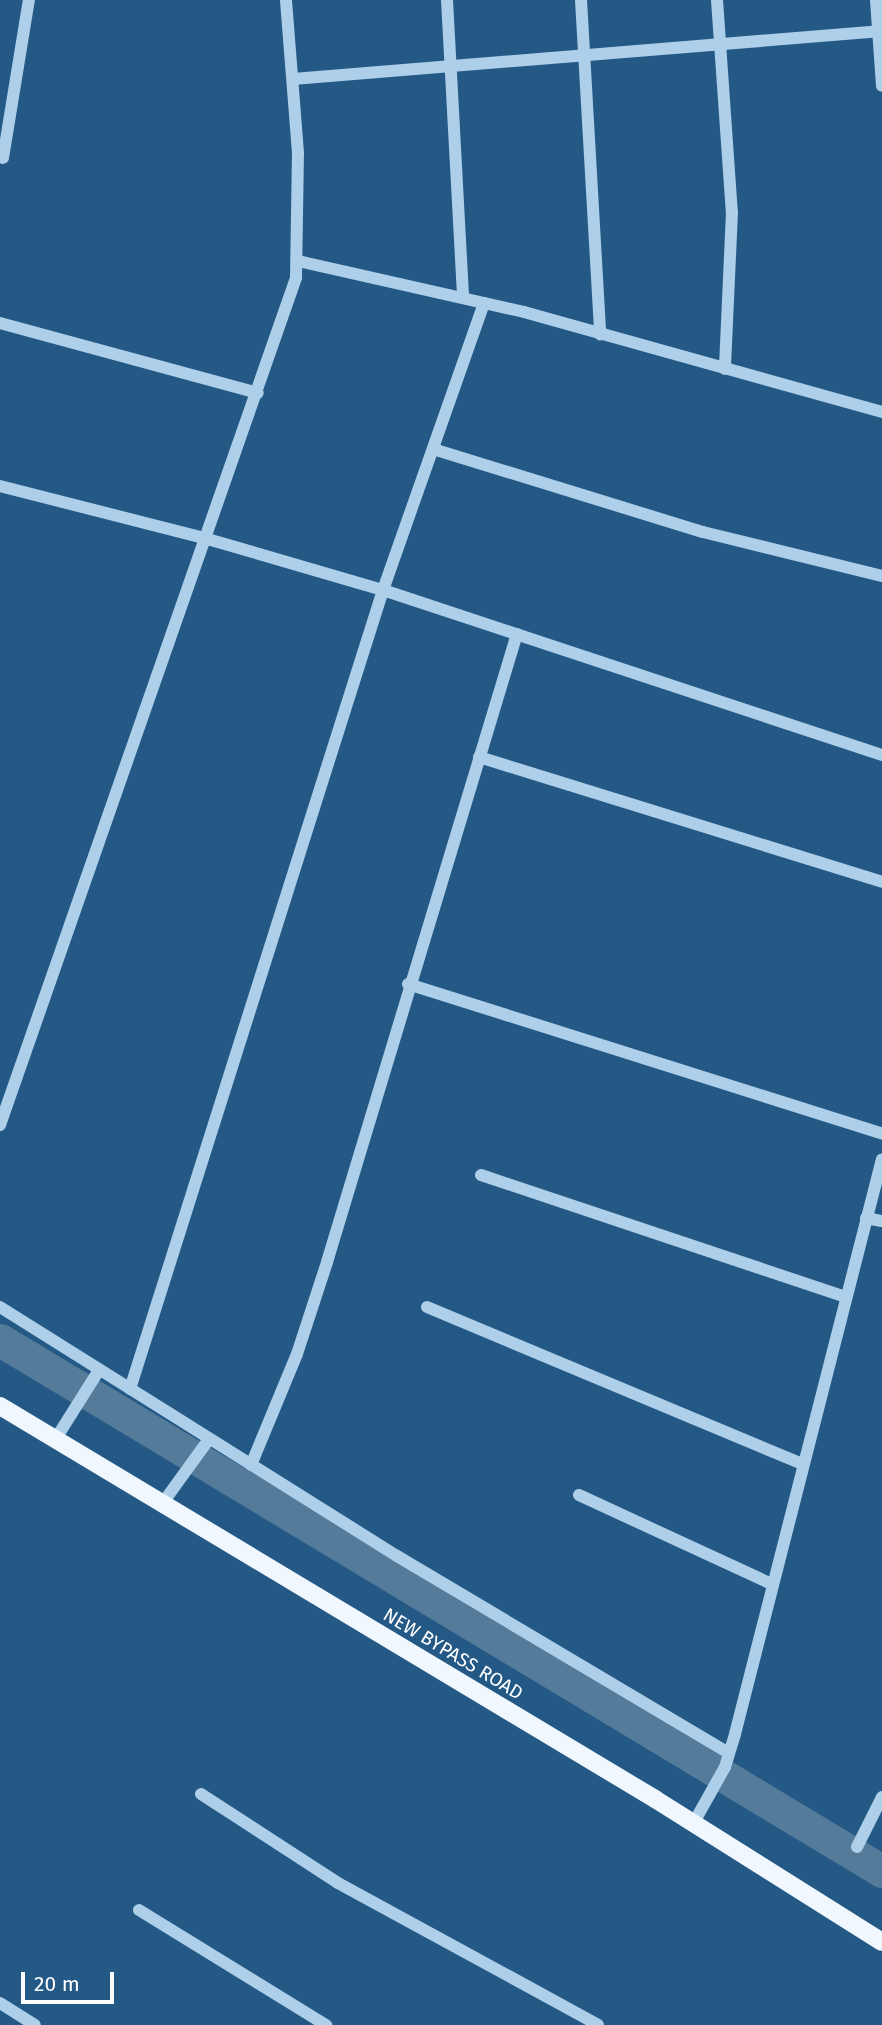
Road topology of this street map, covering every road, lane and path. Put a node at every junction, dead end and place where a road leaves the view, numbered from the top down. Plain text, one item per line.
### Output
1 (29, 0) edge
2 (286, 0) edge
3 (447, 0) edge
4 (581, 0) edge
5 (717, 0) edge
6 (876, 0) edge
7 (880, 31) edge
8 (721, 44) junction
9 (586, 55) junction
10 (453, 66) junction
11 (293, 79) junction
12 (882, 86) edge
13 (3, 158) dead end
14 (298, 261) junction
15 (463, 298) junction
16 (484, 303) junction
17 (0, 323) edge
18 (600, 334) junction
19 (724, 369) junction
20 (258, 393) junction
21 (882, 412) edge
22 (433, 449) junction
23 (0, 486) edge
24 (204, 538) junction
25 (882, 576) edge
26 (383, 590) junction
27 (517, 634) junction
28 (882, 755) edge
29 (479, 757) junction
30 (882, 882) edge
31 (408, 984) junction
32 (0, 1125) edge
33 (882, 1133) edge
34 (882, 1159) edge
35 (481, 1175) dead end
36 (866, 1218) junction
37 (882, 1221) edge
38 (846, 1297) junction
39 (0, 1307) edge
40 (427, 1307) dead end
41 (99, 1370) junction
42 (130, 1389) junction
43 (0, 1406) edge
44 (209, 1439) junction
45 (55, 1440) junction
46 (802, 1464) junction
47 (251, 1465) junction
48 (579, 1495) dead end
49 (162, 1504) junction
50 (772, 1584) junction
51 (729, 1753) junction
52 (201, 1794) dead end
53 (882, 1797) edge
54 (693, 1824) junction
55 (857, 1847) dead end
56 (139, 1910) dead end
57 (882, 1942) edge
58 (0, 2003) edge
59 (27, 2023) edge
60 (326, 2025) edge
61 (598, 2025) edge

1 - 13 street
2 - 11 street
3 - 10 street
4 - 9 street
5 - 8 street
6 - 7 street
7 - 8 street
7 - 12 street
8 - 9 street
8 - 19 street
9 - 10 street
9 - 18 street
10 - 11 street
10 - 15 street
11 - 14 street
14 - 15 street
14 - 20 street
15 - 16 street
16 - 18 street
16 - 22 street
17 - 20 street
18 - 19 street
19 - 21 street
20 - 24 street
22 - 25 street
22 - 26 street
23 - 24 street
24 - 26 street
24 - 32 street
26 - 27 street
26 - 42 street
27 - 28 street
27 - 29 street
29 - 30 street
29 - 31 street
31 - 33 street
31 - 47 street
34 - 36 street
35 - 38 street
36 - 37 street
36 - 38 street
38 - 46 street
39 - 41 street
40 - 46 street
41 - 42 street
41 - 45 street
42 - 44 street
43 - 45 main road, NEW BYPASS ROAD
44 - 47 street
44 - 49 street
45 - 49 main road, NEW BYPASS ROAD
46 - 50 street
47 - 51 street
48 - 50 street
49 - 54 main road, NEW BYPASS ROAD
50 - 51 street
51 - 54 street
52 - 61 street
53 - 55 street
54 - 57 main road, NEW BYPASS ROAD
56 - 60 street
58 - 59 street

